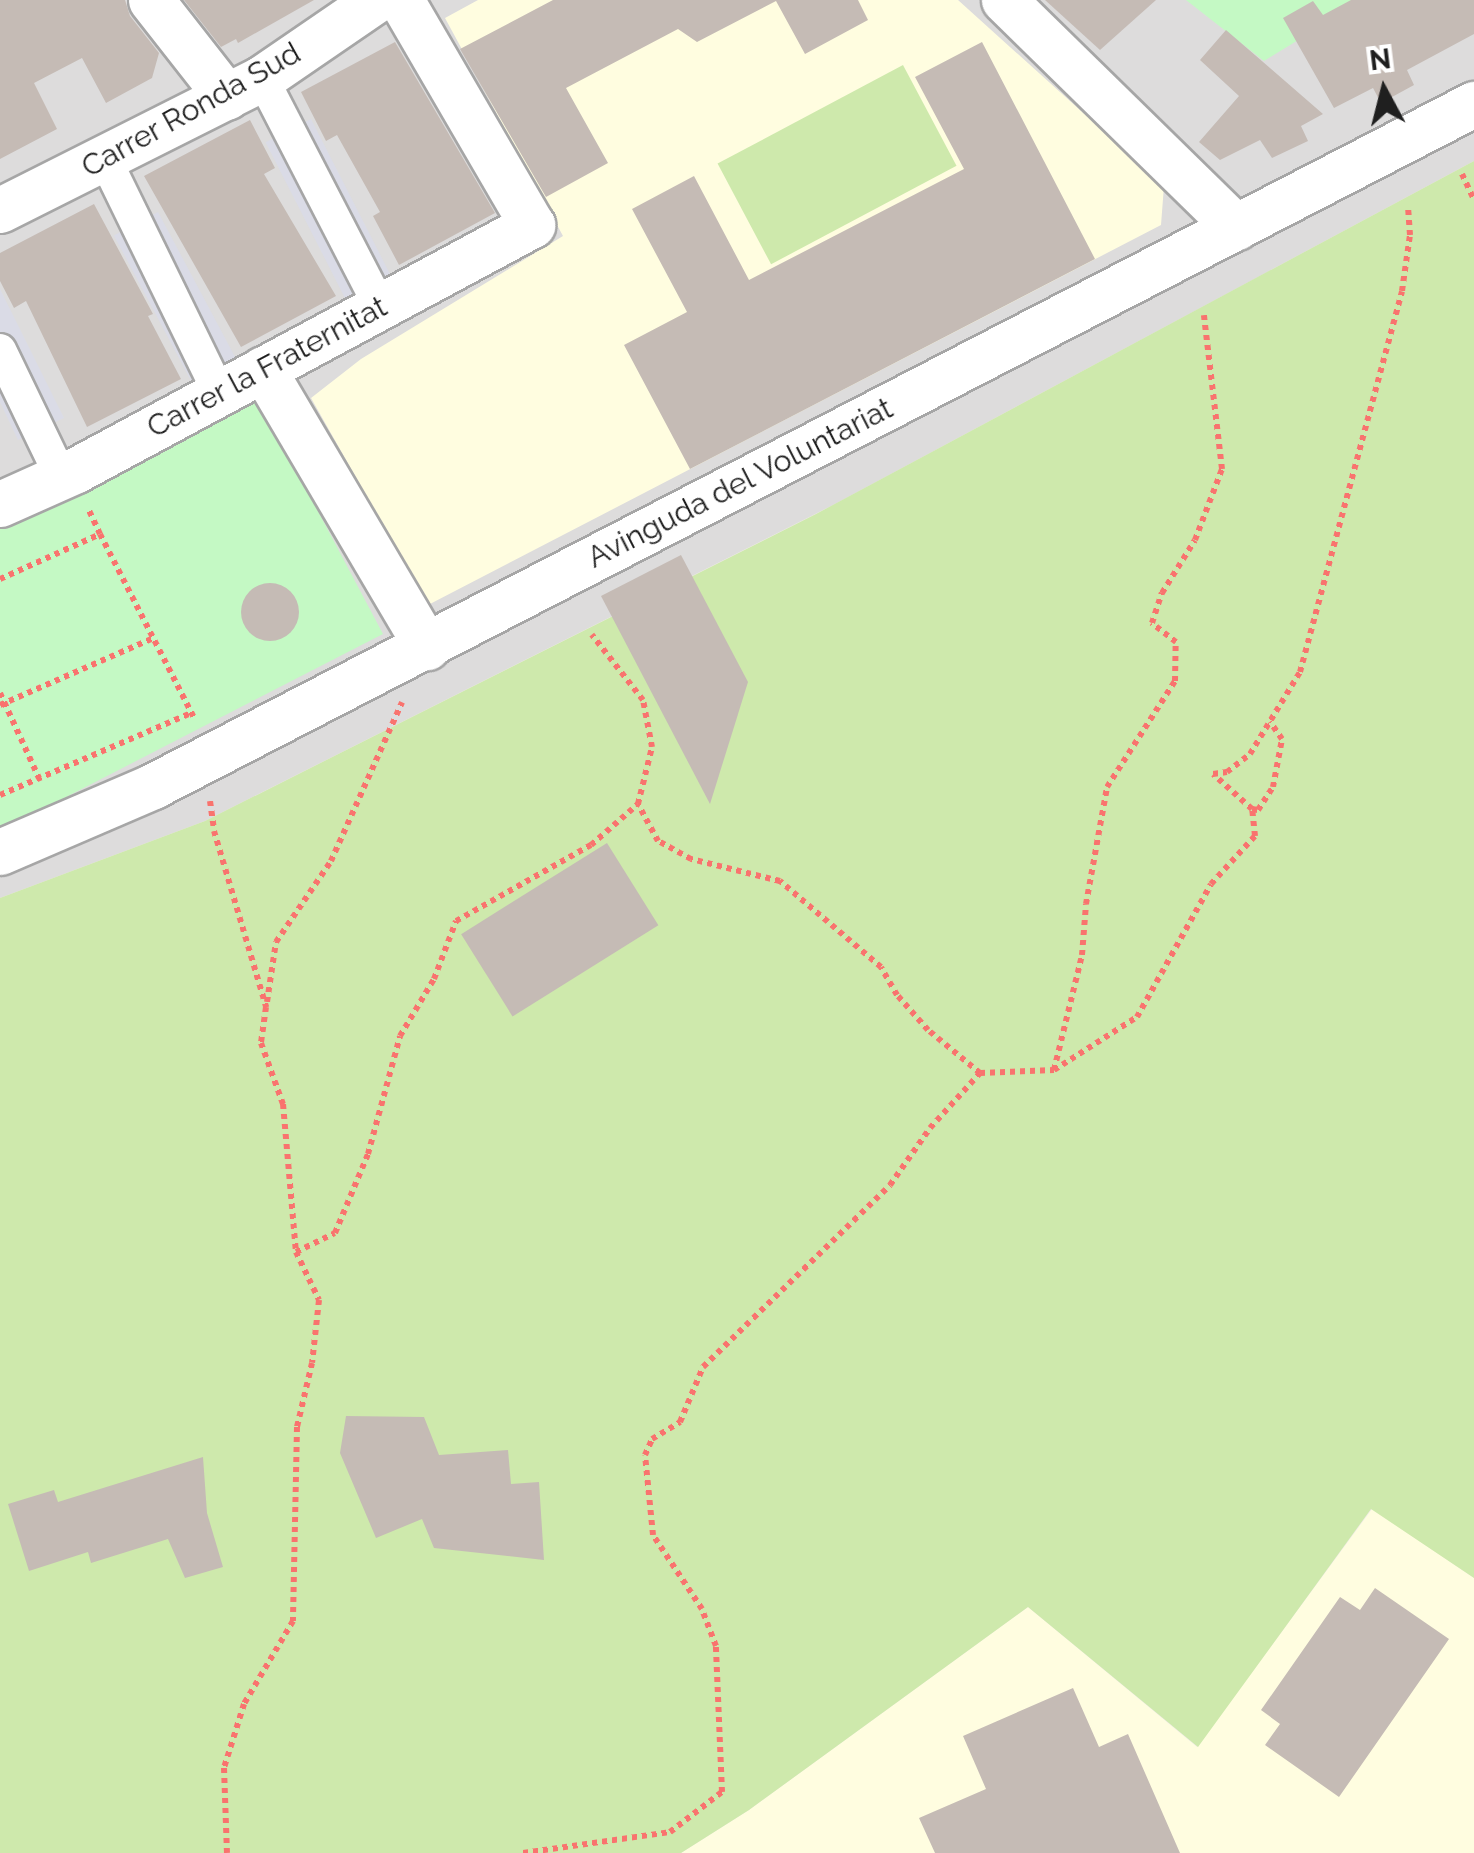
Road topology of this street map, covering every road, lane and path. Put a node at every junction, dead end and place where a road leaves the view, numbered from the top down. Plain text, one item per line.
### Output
1 (151, 0) edge
2 (376, 0) edge
3 (401, 0) edge
4 (1004, 0) edge
5 (245, 88) junction
6 (1474, 104) edge
7 (104, 158) junction
8 (1462, 174) dead end
9 (1474, 200) edge
10 (1408, 206) dead end
11 (0, 210) edge
12 (1236, 226) junction
13 (380, 307) junction
14 (1204, 315) dead end
15 (0, 350) edge
16 (263, 369) junction
17 (220, 393) junction
18 (74, 490) junction
19 (0, 504) edge
20 (100, 534) junction
21 (0, 579) edge
22 (592, 635) dead end
23 (153, 638) junction
24 (427, 646) junction
25 (0, 693) edge
26 (2, 704) edge
27 (191, 712) junction
28 (1270, 722) junction
29 (202, 745) junction
30 (39, 778) junction
31 (0, 794) edge
32 (638, 804) junction
33 (1252, 809) junction
34 (0, 852) edge
35 (266, 1007) junction
36 (1054, 1070) junction
37 (980, 1073) junction
38 (296, 1252) junction
39 (227, 1853) edge
40 (523, 1853) edge

1 - 5 street
2 - 5 street, Carrer Ronda Sud
3 - 13 street, Carrer la Fraternitat
4 - 12 street
5 - 7 street, Carrer Ronda Sud
5 - 13 street
6 - 12 street, Avinguda del Voluntariat
7 - 11 street, Carrer Ronda Sud
7 - 17 street
8 - 9 path
10 - 28 path
12 - 24 street, Avinguda del Voluntariat
13 - 16 street, Carrer la Fraternitat
14 - 36 path
15 - 18 street
16 - 17 street, Carrer la Fraternitat
16 - 24 street
17 - 18 street, Carrer la Fraternitat
18 - 19 street, Carrer la Fraternitat
18 - 20 path
20 - 21 path
20 - 23 path
22 - 32 path
23 - 26 path
23 - 27 path
24 - 29 street, Avinguda del Voluntariat
24 - 35 path
25 - 26 path
26 - 30 path
27 - 29 path
27 - 30 path
28 - 33 path
28 - 33 path
29 - 34 street, Avinguda del Voluntariat
29 - 35 path
30 - 31 path
32 - 37 path
32 - 38 path
33 - 36 path
35 - 38 path
36 - 37 path
37 - 40 path
38 - 39 path

